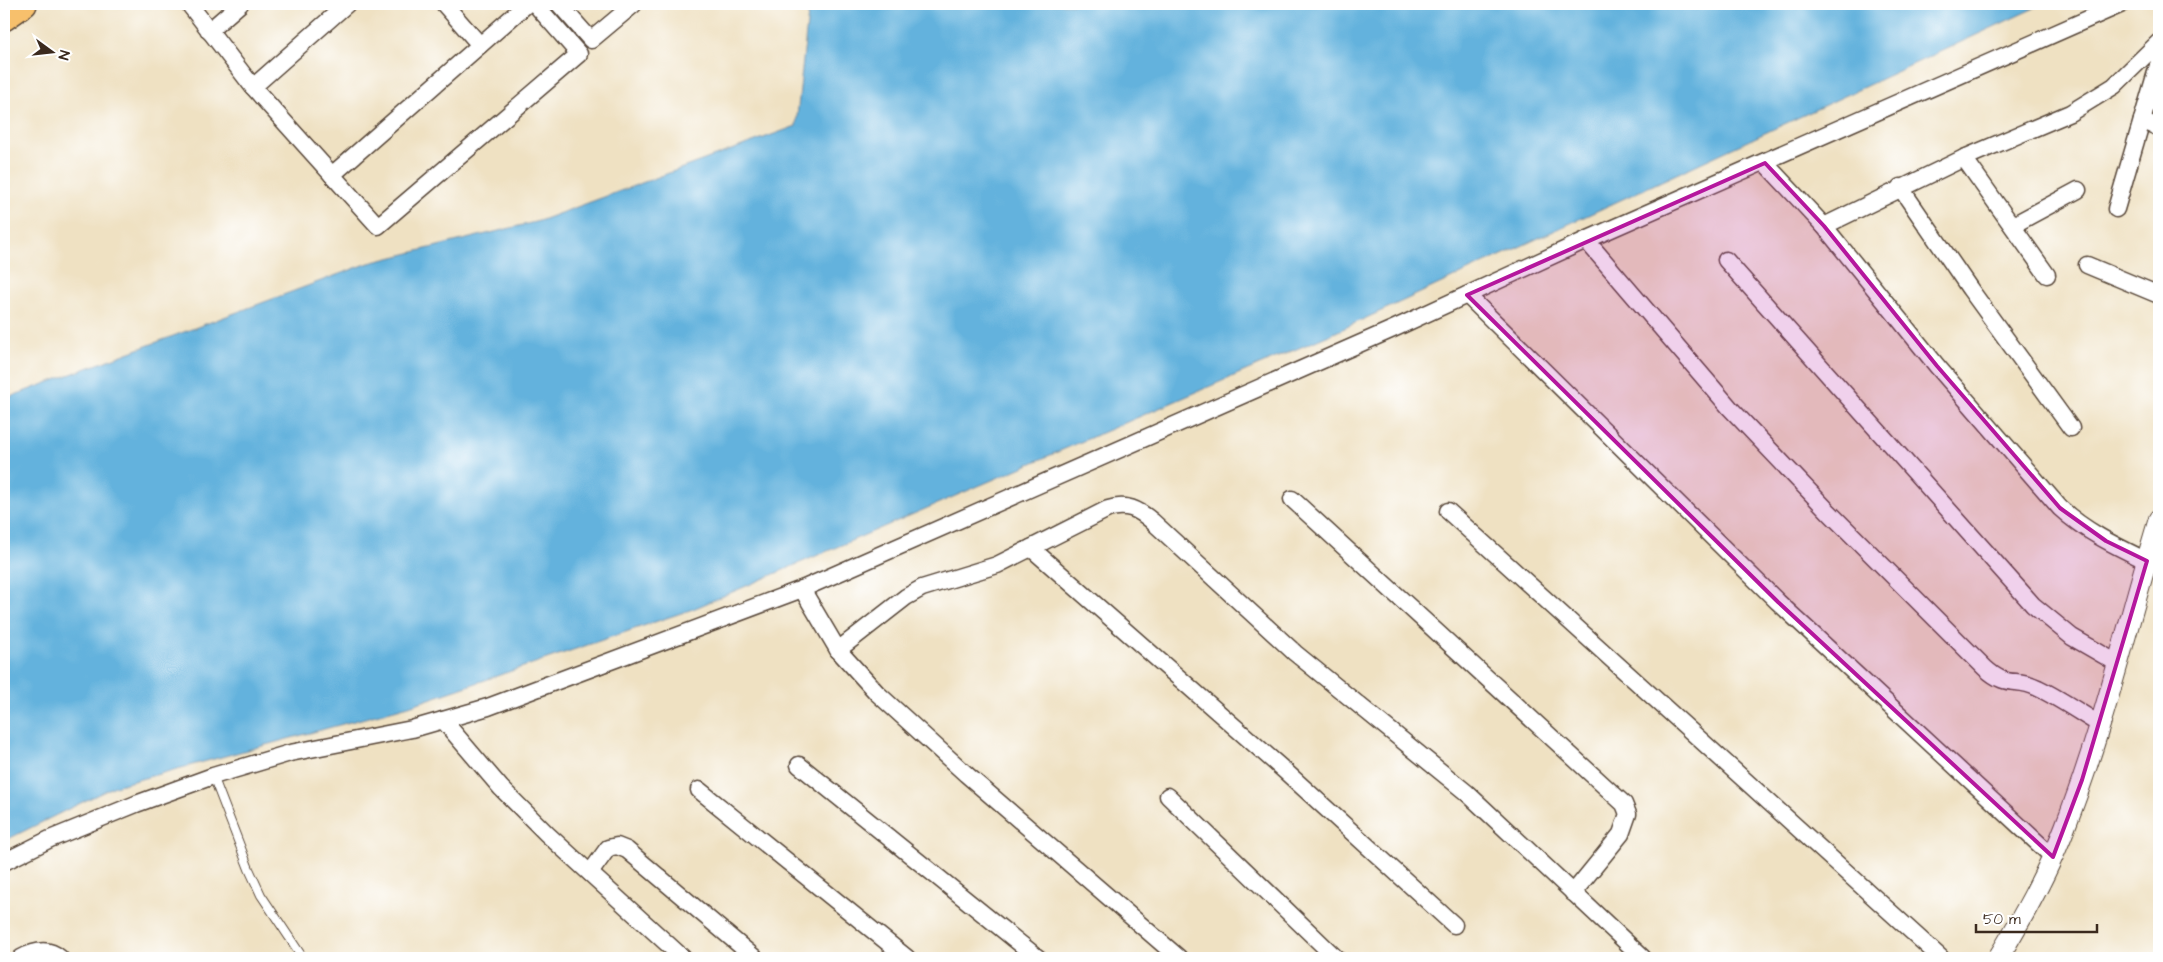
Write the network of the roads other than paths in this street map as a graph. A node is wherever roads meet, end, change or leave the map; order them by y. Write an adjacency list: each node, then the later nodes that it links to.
1 (24, 4): 11 (main road)
2 (189, 4): 12 (street)
3 (240, 4): 12 (street)
4 (347, 4): 16 (street)
5 (444, 4): 14 (street)
6 (527, 4): 14 (street)
7 (535, 4): 21 (street)
8 (559, 4): 9 (street)
9 (634, 4)
10 (2122, 4): 20 (street)
11 (4, 18)
12 (209, 31): 16 (street)
13 (2159, 42): 19 (street)
14 (480, 45): 21 (street)
15 (2159, 62): 17 (street)
16 (253, 87): 21 (street)
17 (2142, 120): 18 (street); 24 (street)
18 (2159, 128)
19 (1964, 158): 22 (street); 25 (street)
20 (1765, 163): 26 (street); 27 (street)
21 (332, 175)
22 (1900, 187): 26 (street); 33 (street)
23 (2078, 190): 25 (street)
24 (2116, 209)
25 (2014, 225): 30 (street)
26 (1824, 226): 38 (street)
27 (1586, 240): 31 (street); 43 (street)
28 (1726, 260): 41 (street)
29 (2087, 265): 32 (street)
30 (2047, 275)
31 (1467, 295): 39 (street); 48 (street)
32 (2159, 295)
33 (2071, 428)
34 (1292, 499): 51 (street)
35 (1448, 511): 63 (street)
36 (2159, 519): 38 (street)
37 (1032, 548): 40 (street); 51 (street); 52 (street)
38 (2146, 561): 41 (street)
39 (802, 589): 40 (street); 42 (street)
40 (838, 650): 60 (street)
41 (2117, 663): 43 (street)
42 (444, 720): 45 (street); 50 (street)
43 (2099, 724): 48 (street)
44 (799, 765): 59 (street)
45 (213, 776): 49 (street); 55 (lane)
46 (699, 790): 58 (street)
47 (1168, 796): 61 (street)
48 (2053, 857): 64 (street)
49 (4, 862)
50 (590, 873): 56 (street); 57 (street)
51 (1573, 893): 62 (street)
52 (1454, 925)
53 (21, 958): 54 (street)
54 (60, 958)
55 (303, 958)
56 (683, 958)
57 (755, 958)
58 (907, 958)
59 (1038, 958)
60 (1179, 958)
61 (1336, 958)
62 (1643, 958)
63 (1941, 958)
64 (1998, 958)

